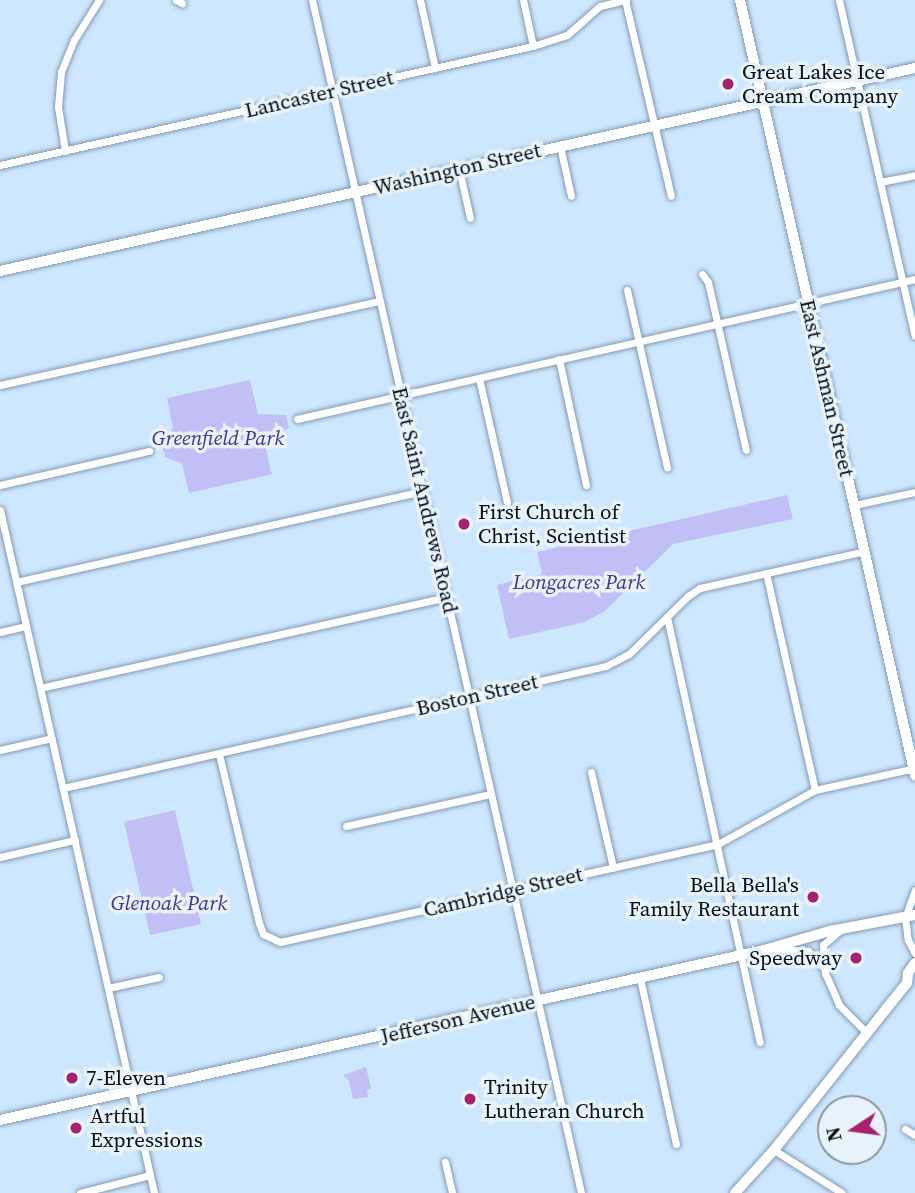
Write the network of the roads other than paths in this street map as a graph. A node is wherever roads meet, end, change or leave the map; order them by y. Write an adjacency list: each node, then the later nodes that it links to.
1 (99, 0): 16 (street)
2 (312, 0): 12 (street, East Saint Andrews Road)
3 (420, 0): 9 (street)
4 (523, 0): 8 (street)
5 (625, 0): 8 (street, Lancaster Street); 14 (street)
6 (740, 0): 13 (street, East Ashman Street)
7 (839, 0): 11 (street)
8 (533, 46): 9 (street, Lancaster Street)
9 (435, 68): 12 (street, Lancaster Street)
10 (915, 68): 11 (street, Washington Street)
11 (857, 80): 13 (street, Washington Street); 20 (street)
12 (332, 91): 16 (street, Lancaster Street); 21 (street, East Saint Andrews Road)
13 (763, 101): 14 (street, Washington Street); 31 (street, East Ashman Street)
14 (654, 125): 15 (street, Washington Street); 23 (street)
15 (560, 146): 18 (street, Washington Street); 22 (street)
16 (65, 150): 17 (street, Lancaster Street)
17 (0, 165)
18 (459, 169): 21 (street, Washington Street); 24 (street)
19 (915, 174): 20 (street)
20 (880, 182): 28 (street)
21 (355, 192): 25 (street, Washington Street); 30 (street, East Saint Andrews Road)
22 (571, 196)
23 (671, 197)
24 (470, 218)
25 (0, 271)
26 (702, 274): 32 (street)
27 (915, 279): 28 (street)
28 (903, 282): 31 (street); 33 (street)
29 (627, 290): 34 (street)
30 (380, 300): 37 (street); 38 (street, East Saint Andrews Road)
31 (808, 303): 32 (street); 48 (street, East Ashman Street)
32 (718, 324): 34 (street); 40 (street)
33 (915, 336)
34 (638, 341): 35 (street); 42 (street)
35 (559, 359): 36 (street); 44 (street)
36 (479, 377): 38 (street); 47 (street)
37 (0, 385)
38 (401, 395): 39 (street); 45 (street, East Saint Andrews Road)
39 (297, 419)
40 (746, 450)
41 (149, 452): 43 (street)
42 (667, 468)
43 (0, 485)
44 (586, 485)
45 (423, 491): 52 (street); 53 (street, East Saint Andrews Road)
46 (915, 492): 48 (street)
47 (507, 502)
48 (854, 505): 50 (street, East Ashman Street)
49 (0, 510): 52 (street)
50 (864, 551): 51 (street, Boston Street); 59 (street, East Ashman Street)
51 (766, 573): 54 (street, Boston Street); 67 (street)
52 (16, 582): 55 (street)
53 (446, 597): 57 (street); 58 (street, East Saint Andrews Road)
54 (667, 617): 58 (street, Boston Street); 71 (street)
55 (26, 626): 56 (street); 57 (street)
56 (0, 632)
57 (40, 688): 60 (street)
58 (469, 696): 63 (street, Boston Street); 68 (street, East Saint Andrews Road)
59 (906, 734): 61 (street); 64 (street, East Ashman Street)
60 (52, 738): 62 (street); 66 (street)
61 (915, 746)
62 (0, 750)
63 (219, 754): 66 (street, Boston Street); 74 (street, Cambridge Street)
64 (914, 770): 67 (street, Cambridge Street)
65 (592, 772): 73 (street)
66 (63, 788): 70 (street)
67 (815, 790): 71 (street, Cambridge Street)
68 (490, 794): 69 (street); 74 (street, East Saint Andrews Road)
69 (346, 826)
70 (75, 840): 72 (street); 86 (street)
71 (718, 844): 73 (street, Cambridge Street); 79 (street)
72 (0, 857)
73 (613, 867): 74 (street, Cambridge Street)
74 (512, 890): 87 (street, East Saint Andrews Road)
75 (915, 890): 76 (street)
76 (910, 916): 77 (street, Jefferson Avenue); 80 (street)
77 (839, 931): 78 (street, Jefferson Avenue); 82 (street)
78 (764, 950): 79 (street, Jefferson Avenue); 82 (street)
79 (743, 954): 84 (street, Jefferson Avenue); 89 (street)
80 (915, 954)
81 (915, 963): 85 (street)
82 (825, 973): 88 (street)
83 (159, 977): 86 (street)
84 (640, 978): 87 (street, Jefferson Avenue); 94 (street)
85 (911, 981): 88 (street)
86 (108, 988): 90 (street)
87 (538, 1001): 90 (street, Jefferson Avenue); 101 (street, East Saint Andrews Road)
88 (867, 1033): 95 (street)
89 (760, 1042)
90 (132, 1091): 91 (street, Jefferson Avenue); 97 (street)
91 (0, 1121)
92 (905, 1129): 93 (street)
93 (915, 1135)
94 (676, 1144)
95 (774, 1150): 102 (street); 103 (street)
96 (445, 1162): 100 (street)
97 (150, 1175): 98 (street); 99 (street)
98 (80, 1193)
99 (154, 1193)
100 (452, 1193)
101 (581, 1193)
102 (735, 1193)
103 (842, 1193)

